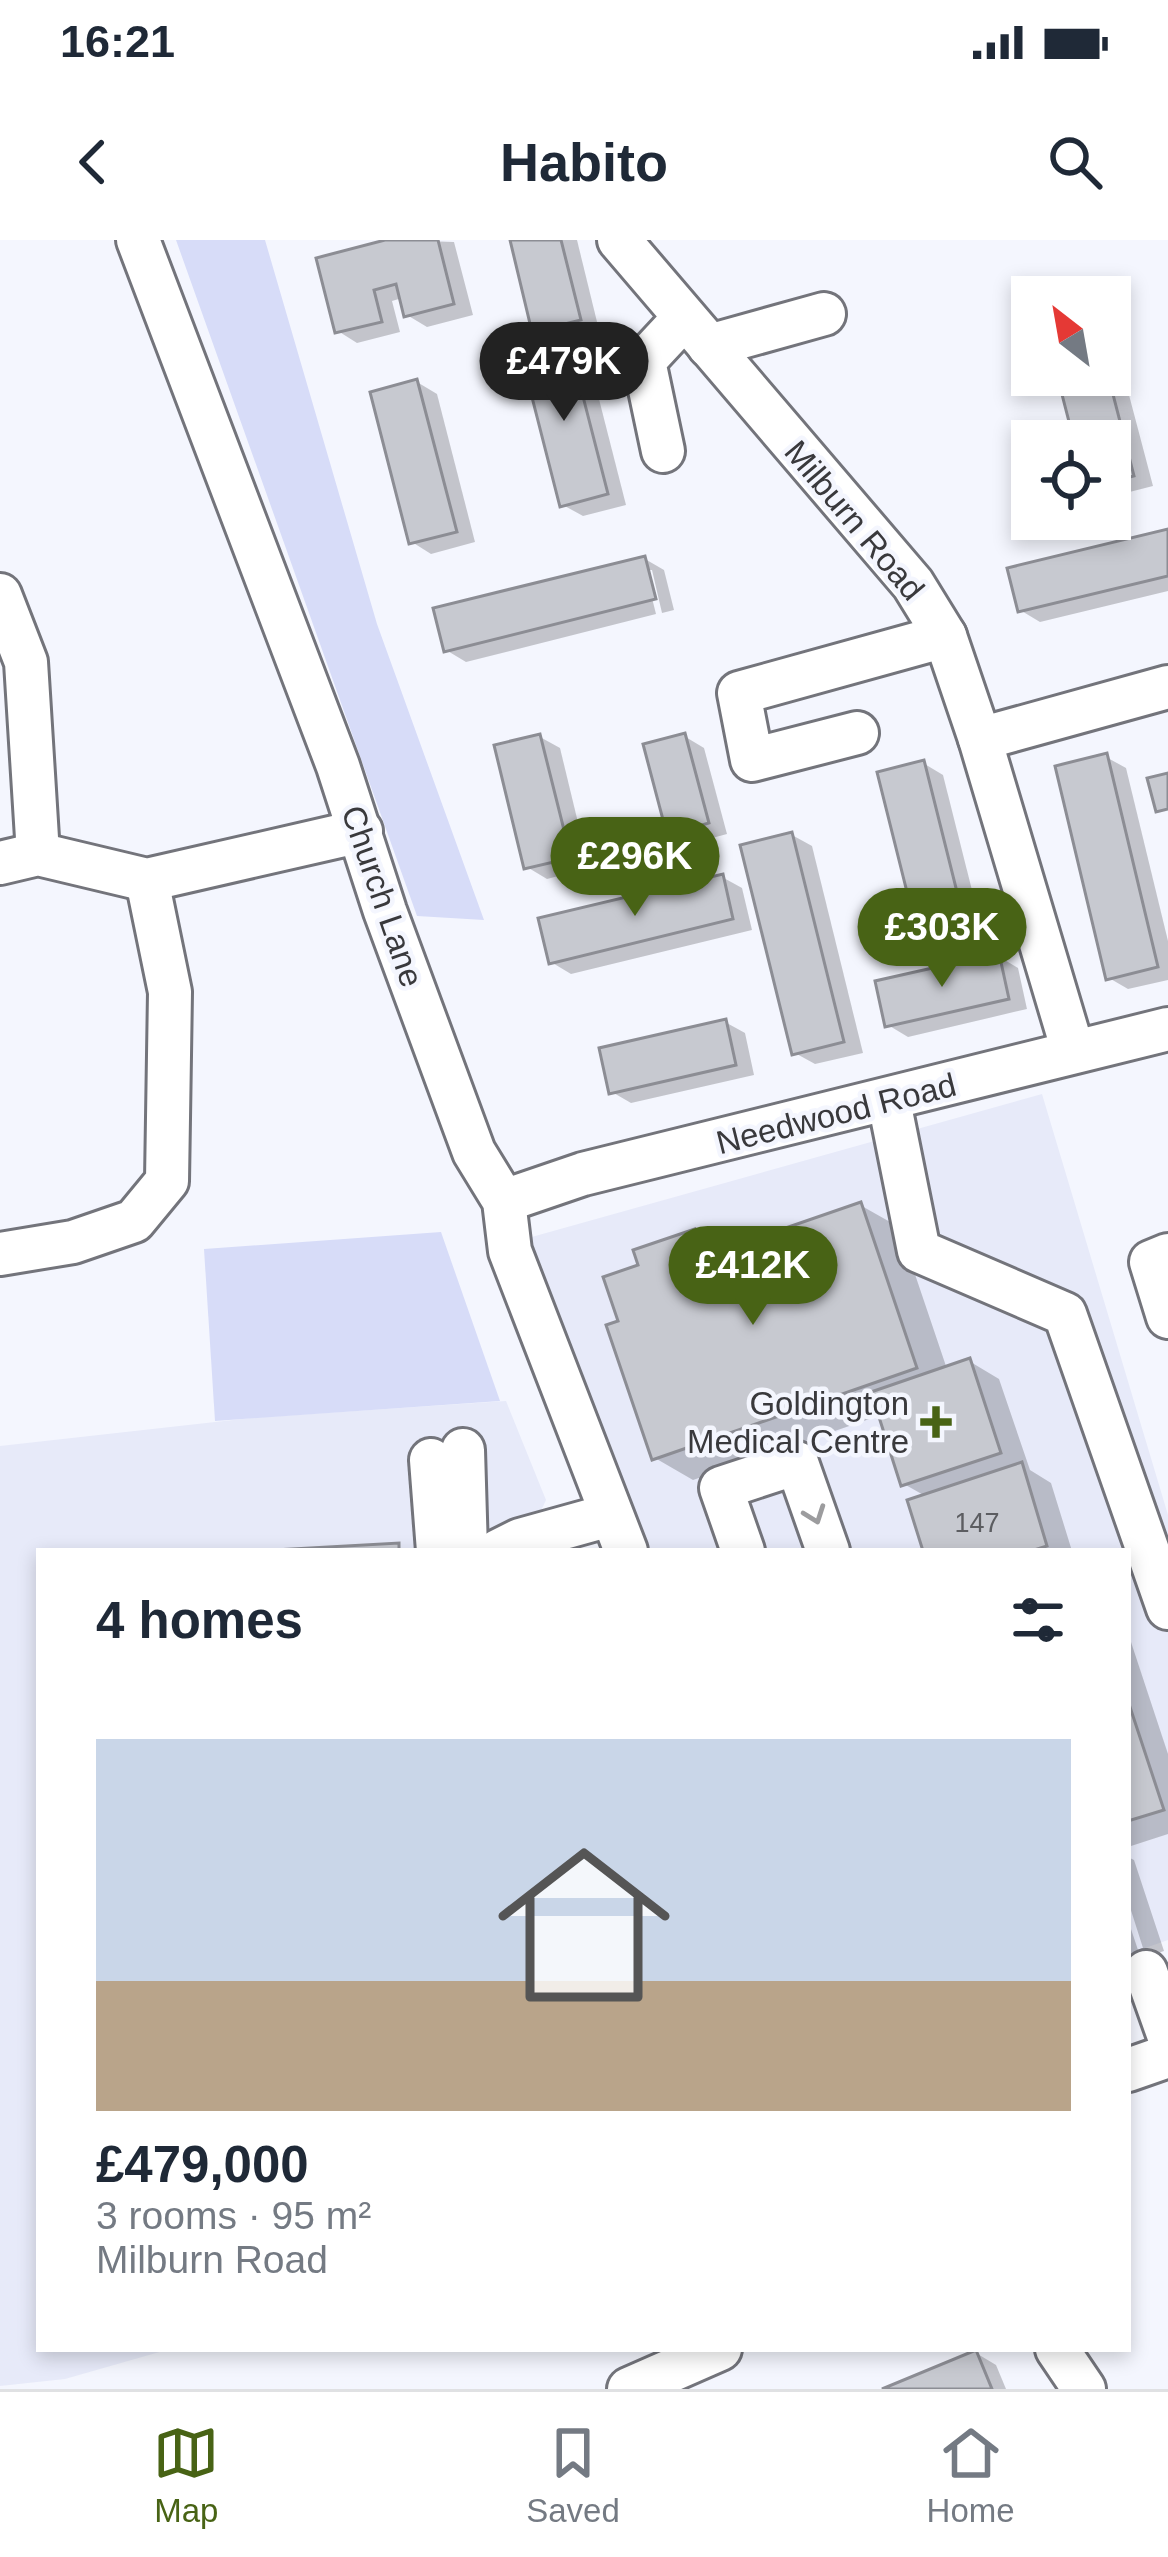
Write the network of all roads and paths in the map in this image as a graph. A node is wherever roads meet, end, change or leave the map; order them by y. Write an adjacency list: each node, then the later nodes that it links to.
1 (138, 240): 11 (street, Church Lane)
2 (619, 240): 4 (street, Milburn Road)
3 (824, 314): 4 (street)
4 (696, 332): 5 (street); 7 (street, Milburn Road)
5 (663, 451)
6 (0, 595): 12 (street)
7 (945, 636): 9 (street); 10 (street, Milburn Road)
8 (1168, 687): 10 (street)
9 (856, 734)
10 (980, 740): 15 (street, Milburn Road)
11 (361, 831): 13 (street); 17 (street, Church Lane)
12 (19, 858): 13 (street)
13 (147, 880): 18 (street)
14 (1168, 1029): 15 (street, Needwood Road)
15 (1073, 1051): 16 (street, Needwood Road)
16 (889, 1101): 17 (street, Needwood Road); 27 (street)
17 (504, 1201): 21 (street, Church Lane)
18 (0, 1254)
19 (1168, 1255): 20 (street)
20 (1168, 1317)
21 (618, 1533): 24 (street)
22 (438, 1548): 23 (street)
23 (465, 1548)
24 (504, 1548)
25 (742, 1548): 26 (street, one-way to 26)
26 (827, 1548)
27 (1168, 1608)
28 (1147, 1972): 29 (street)
29 (1168, 2034)
30 (1168, 2056): 31 (street)
31 (1131, 2069)
32 (713, 2352): 34 (street)
33 (1059, 2352): 35 (street)
34 (629, 2389)
35 (1084, 2389)

